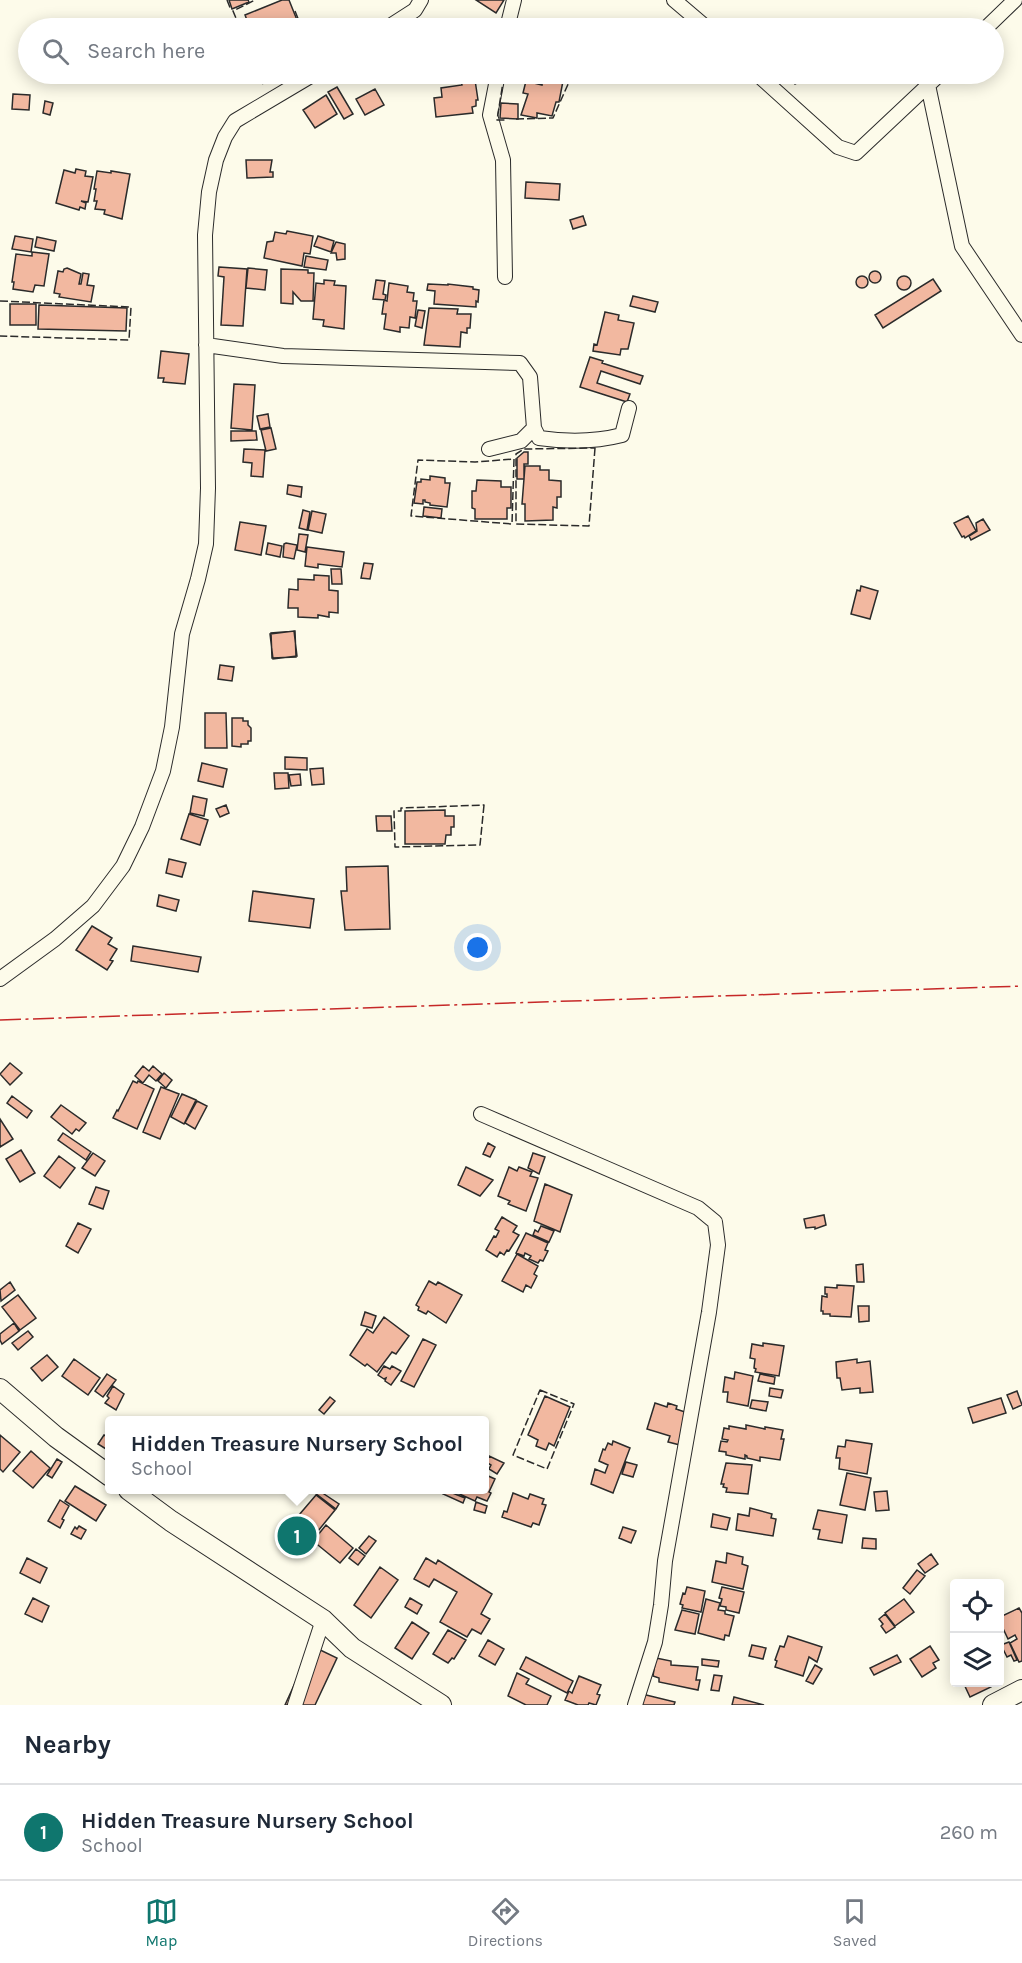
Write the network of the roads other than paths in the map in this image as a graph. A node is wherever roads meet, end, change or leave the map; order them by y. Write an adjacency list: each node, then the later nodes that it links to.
1 (422, 0): 5 (street)
2 (514, 0): 6 (street)
3 (674, 0): 7 (street)
4 (1015, 0): 8 (street)
5 (403, 18)
6 (510, 18)
7 (695, 18)
8 (996, 18)
9 (297, 84): 15 (street)
10 (496, 84): 13 (street)
11 (768, 84): 12 (street)
12 (928, 85): 14 (street)
13 (505, 277)
14 (1022, 335)
15 (206, 345): 17 (street); 19 (street)
16 (629, 408): 17 (street)
17 (534, 428): 18 (street)
18 (489, 449)
19 (0, 979)
20 (481, 1114): 28 (street)
21 (0, 1389): 22 (street)
22 (105, 1472)
23 (134, 1494): 24 (street)
24 (322, 1620): 26 (street); 27 (street)
25 (1022, 1690): 29 (street)
26 (295, 1705)
27 (441, 1705)
28 (635, 1705)
29 (993, 1705)

